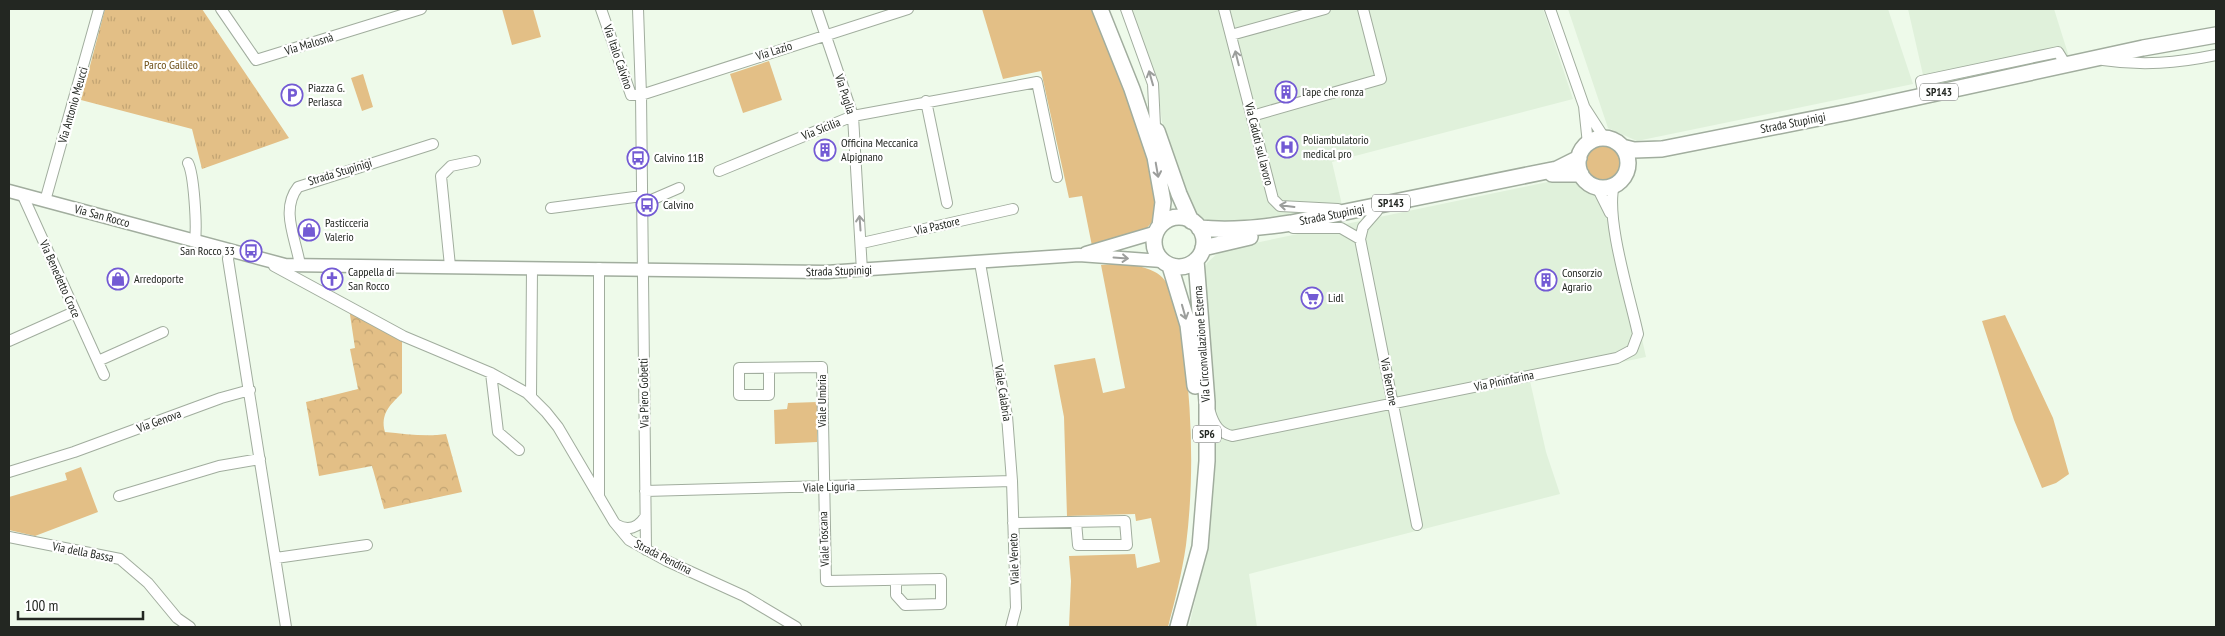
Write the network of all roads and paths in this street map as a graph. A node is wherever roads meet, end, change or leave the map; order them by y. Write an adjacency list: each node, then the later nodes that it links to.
1 (99, 9): 44 (street, Via Antonio Meucci)
2 (221, 9): 3 (street, Via Malosnà)
3 (421, 9)
4 (601, 9): 20 (street, Via Italo Calvino)
5 (638, 9): 20 (street, Via Italo Calvino)
6 (908, 9): 15 (street, Via Lazio)
7 (1100, 9): 53 (main road, Via Circonvallazione Esterna / SP6, one-way to 53)
8 (1110, 9): 25 (main road, Via Circonvallazione Esterna / SP6)
9 (1126, 9): 25 (street, Via Circonvallazione Esterna, one-way to 9)
10 (1224, 9): 16 (street, Via Caduti sul lavoro)
11 (1325, 9): 16 (street)
12 (1363, 9): 24 (street)
13 (1550, 9): 22 (street)
14 (816, 10): 15 (street, Via Puglia)
15 (825, 35): 20 (street, Via Lazio); 23 (street, Via Puglia)
16 (1231, 35): 24 (street, Via Caduti sul lavoro, one-way to 16)
17 (2216, 35): 19 (main road, Strada Stupinigi / SP143)
18 (2216, 55): 19 (street)
19 (2095, 59): 30 (main road, Strada Stupinigi / SP143)
20 (641, 94): 43 (street, Via Italo Calvino)
21 (926, 101): 23 (street, Via Sicilia); 37 (street, Via Sicilia); 45 (street)
22 (1584, 106): 26 (street); 28 (street)
23 (853, 116): 35 (street, Via Sicilia); 56 (street, Via Puglia, one-way to 23)
24 (1252, 116): 48 (street, Via Caduti sul lavoro, one-way to 24)
25 (1155, 126): 51 (main road, Via Circonvallazione Esterna / SP6)
26 (1605, 139): 28 (main road); 29 (main road, Strada Stupinigi)
27 (433, 144): 63 (street, Strada Stupinigi)
28 (1588, 144): 31 (main road)
29 (1622, 147): 30 (main road, Strada Stupinigi / SP143); 34 (main road)
30 (1662, 149): 34 (main road, Strada Stupinigi / SP143)
31 (1579, 158): 36 (main road); 48 (main road, Strada Stupinigi / SP143)
32 (475, 161): 65 (street)
33 (188, 163): 55 (street)
34 (1627, 169): 38 (main road, Strada Stupinigi)
35 (719, 171)
36 (1581, 174): 39 (main road); 49 (main road, Strada Stupinigi / SP143)
37 (1057, 177)
38 (1614, 185): 39 (main road); 50 (street, Via Pininfarina)
39 (1597, 187): 50 (street, Via Pininfarina)
40 (679, 188): 43 (street)
41 (9, 192): 42 (street, Via San Rocco)
42 (23, 196): 44 (street, Via San Rocco); 70 (street, Via Benedetto Croce)
43 (642, 200): 46 (street); 68 (street, Via Italo Calvino)
44 (45, 201): 55 (street, Via San Rocco)
45 (947, 203)
46 (551, 208)
47 (1013, 209): 56 (street, Via Pastore)
48 (1353, 210): 51 (main road, Strada Stupinigi / SP143)
49 (1377, 210): 52 (main road, Strada Stupinigi / SP143); 54 (street)
50 (1613, 221): 80 (street, Via Pininfarina)
51 (1195, 224): 53 (main road); 58 (main road, Via Circonvallazione Esterna / SP6)
52 (1292, 228): 54 (street); 58 (main road, Strada Stupinigi / SP143)
53 (1159, 229): 59 (street, Strada Stupinigi); 62 (main road, Via Circonvallazione Esterna / SP6)
54 (1360, 239): 80 (street, Via Bertone)
55 (195, 240): 57 (street, Via San Rocco)
56 (862, 243): 69 (street, Via Puglia)
57 (230, 249): 60 (street, Via San Rocco); 77 (street)
58 (1200, 254): 62 (main road); 79 (main road, Via Circonvallazione Esterna / SP6)
59 (1079, 255): 61 (street, Strada Stupinigi); 62 (street, Strada Stupinigi, one-way to 62)
60 (264, 261): 63 (street, Via San Rocco); 75 (street, Strada Pendina)
61 (980, 263): 69 (street, Strada Stupinigi); 84 (street, Viale Calabria)
62 (1166, 263): 99 (main road, Via Circonvallazione Esterna / SP6, one-way to 99)
63 (300, 265): 64 (street, Via San Rocco)
64 (341, 266): 65 (street, Strada Stupinigi)
65 (450, 266): 66 (street, Strada Stupinigi)
66 (532, 268): 67 (street, Strada Stupinigi); 78 (street)
67 (599, 268): 68 (street, Strada Stupinigi); 88 (street)
68 (641, 269): 69 (street, Strada Stupinigi); 86 (street, Via Piero Gobetti)
69 (862, 271)
70 (74, 312): 72 (street); 73 (street, Via Benedetto Croce)
71 (163, 332): 73 (street)
72 (9, 341)
73 (98, 361): 76 (street, Via Benedetto Croce)
74 (769, 368): 85 (street, Viale Umbria)
75 (491, 373): 78 (street, Strada Pendina); 81 (street)
76 (104, 375)
77 (250, 390): 82 (street); 83 (street, Via Genova)
78 (531, 397): 88 (street, Strada Pendina)
79 (1206, 402): 80 (street, Via Pininfarina); 99 (main road, Via Circonvallazione Esterna / SP6)
80 (1393, 403): 93 (street, Via Bertone)
81 (519, 450)
82 (260, 459): 87 (street); 97 (street)
83 (9, 472)
84 (1012, 481): 85 (street, Viale Liguria); 91 (street, Viale Calabria)
85 (823, 487): 86 (street, Viale Liguria); 98 (street, Viale Toscana)
86 (645, 491): 89 (street, Via Piero Gobetti)
87 (119, 496)
88 (600, 497): 92 (street, Strada Pendina)
89 (645, 517): 92 (street); 96 (street, Via Piero Gobetti)
90 (1076, 522): 90 (street, Viale Veneto); 91 (street, Viale Veneto)
91 (1013, 523): 103 (street, Viale Veneto)
92 (616, 524): 96 (street, Strada Pendina)
93 (1418, 525)
94 (9, 537): 100 (street, Via della Bassa)
95 (367, 545): 97 (street)
96 (646, 550): 102 (street, Strada Pendina)
97 (276, 558): 101 (street)
98 (896, 580): 98 (street, Viale Toscana)
99 (1184, 606): 104 (main road, Via Circonvallazione Esterna / SP6)
100 (190, 627)
101 (286, 627)
102 (796, 627)
103 (1012, 627)
104 (1178, 627)

